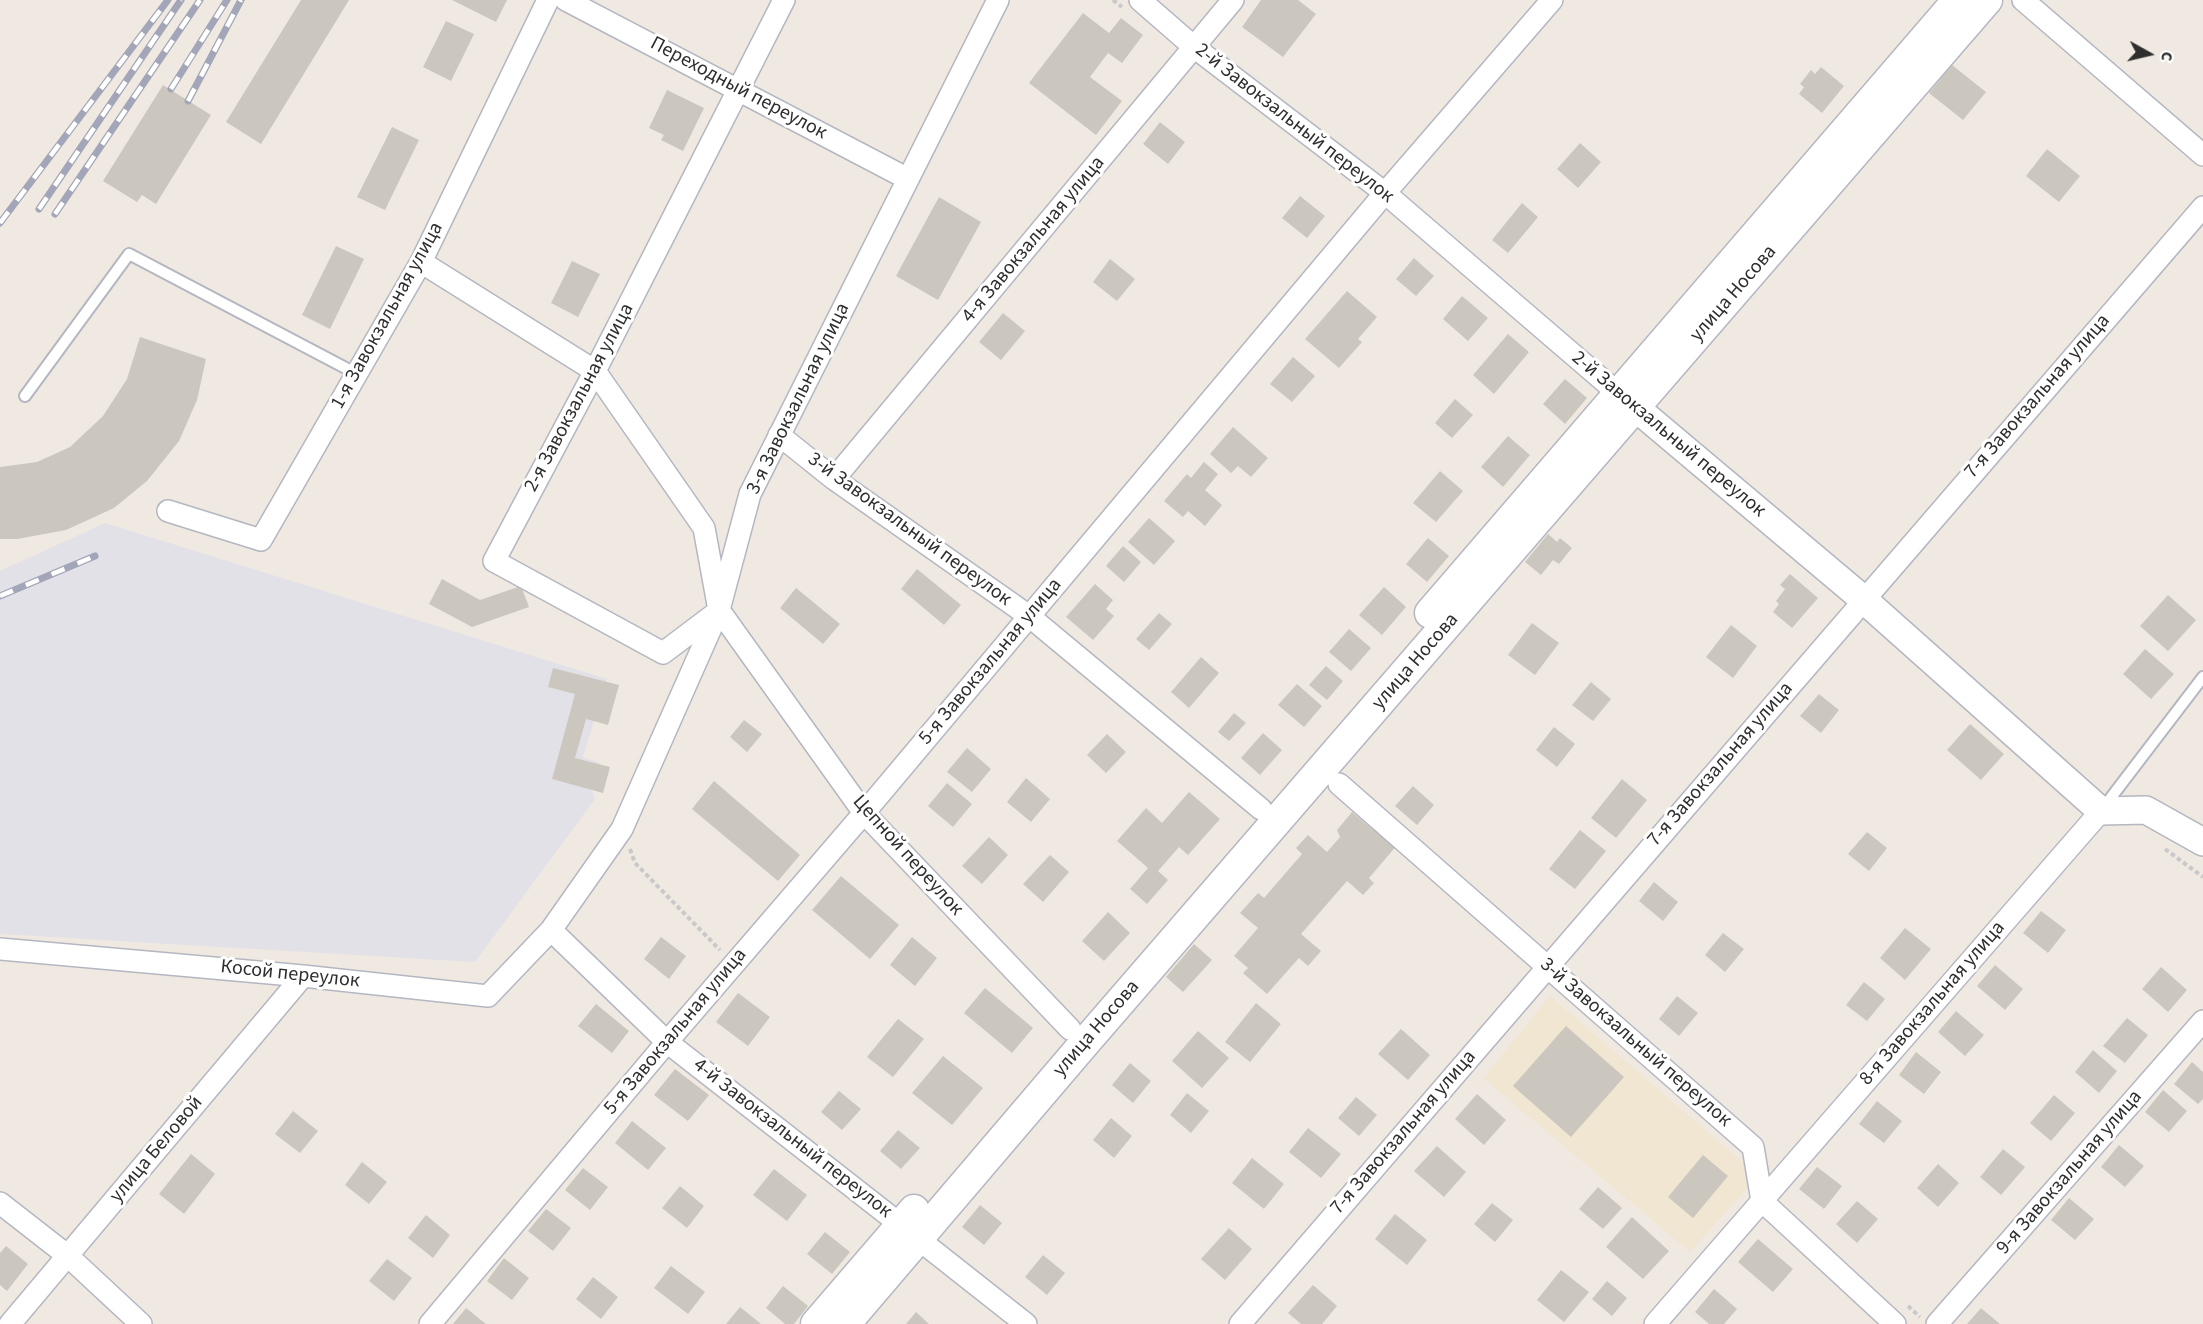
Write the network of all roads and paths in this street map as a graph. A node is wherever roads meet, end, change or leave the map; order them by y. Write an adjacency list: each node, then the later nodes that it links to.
1 (548, 0): 17 (street, 1-я Завокзальная улица)
2 (566, 0): 12 (street, Переходный переулок)
3 (784, 0): 12 (street, 2-я Завокзальная улица)
4 (998, 0): 14 (street, 3-я Завокзальная улица)
5 (1140, 0): 11 (street, 2-й Завокзальный переулок)
6 (1233, 0): 11 (street, 4-я Завокзальная улица)
7 (1552, 0): 15 (street, 5-я Завокзальная улица)
8 (1958, 0): 21 (main road, улица Носова)
9 (1987, 0): 21 (main road, улица Носова)
10 (2024, 0): 13 (street)
11 (1194, 47): 15 (street, 2-й Завокзальный переулок); 23 (street, 4-я Завокзальная улица)
12 (739, 89): 14 (street, Переходный переулок); 18 (street, 2-я Завокзальная улица)
13 (2203, 155)
14 (908, 179): 22 (street, 3-я Завокзальная улица)
15 (1385, 193): 21 (street, 2-й Завокзальный переулок); 27 (street, 5-я Завокзальная улица)
16 (2203, 207): 25 (street, 7-я Завокзальная улица)
17 (421, 261): 18 (street); 19 (street, 1-я Завокзальная улица)
18 (596, 371): 26 (street); 26 (street, 2-я Завокзальная улица)
19 (357, 374): 20 (lane); 24 (street, 1-я Завокзальная улица)
20 (25, 396)
21 (1627, 401): 25 (street, 2-й Завокзальный переулок); 32 (main road, улица Носова)
22 (779, 435): 23 (street, 3-й Завокзальный переулок); 26 (street, 3-я Завокзальная улица)
23 (834, 479): 27 (street, 3-й Завокзальный переулок)
24 (168, 511)
25 (1863, 599): 30 (street, 2-й Завокзальный переулок); 38 (street, 7-я Завокзальная улица)
26 (719, 610): 31 (street, Цепной переулок); 33 (street, 3-я Завокзальная улица)
27 (1029, 616): 31 (street, 5-я Завокзальная улица); 32 (street, 3-й Завокзальный переулок)
28 (2203, 677): 30 (lane, 8-я Завокзальная улица)
29 (1340, 784): 38 (street, 3-й Завокзальный переулок)
30 (2101, 811): 34 (street); 43 (street, 8-я Завокзальная улица)
31 (864, 813): 37 (street, 5-я Завокзальная улица); 41 (street, Цепной переулок)
32 (1269, 816): 41 (main road, улица Носова)
33 (622, 829): 35 (street, 3-я Завокзальная улица); 37 (path)
34 (2203, 842)
35 (551, 930): 39 (street, Косой переулок); 42 (street, 4-й Завокзальный переулок)
36 (0, 950): 39 (street, Косой переулок)
37 (734, 964): 42 (street, 5-я Завокзальная улица)
38 (1548, 966): 43 (street, 3-й Завокзальный переулок); 53 (street, 7-я Завокзальная улица)
39 (303, 976): 46 (street, улица Беловой)
40 (2203, 1021): 56 (street, 9-я Завокзальная улица)
41 (1076, 1037): 45 (main road, улица Носова)
42 (667, 1042): 45 (street, 4-й Завокзальный переулок); 49 (street, 5-я Завокзальная улица)
43 (1762, 1201): 54 (street, 8-я Завокзальная улица); 55 (street)
44 (0, 1203): 46 (street)
45 (909, 1231): 50 (main road, улица Носова); 51 (main road, улица Носова); 52 (street, 4-й Завокзальный переулок)
46 (68, 1256): 47 (street, улица Беловой); 48 (street)
47 (10, 1324)
48 (141, 1324)
49 (430, 1324)
50 (816, 1324)
51 (845, 1324)
52 (1026, 1324)
53 (1240, 1324)
54 (1655, 1324)
55 (1895, 1324)
56 (1937, 1324)

